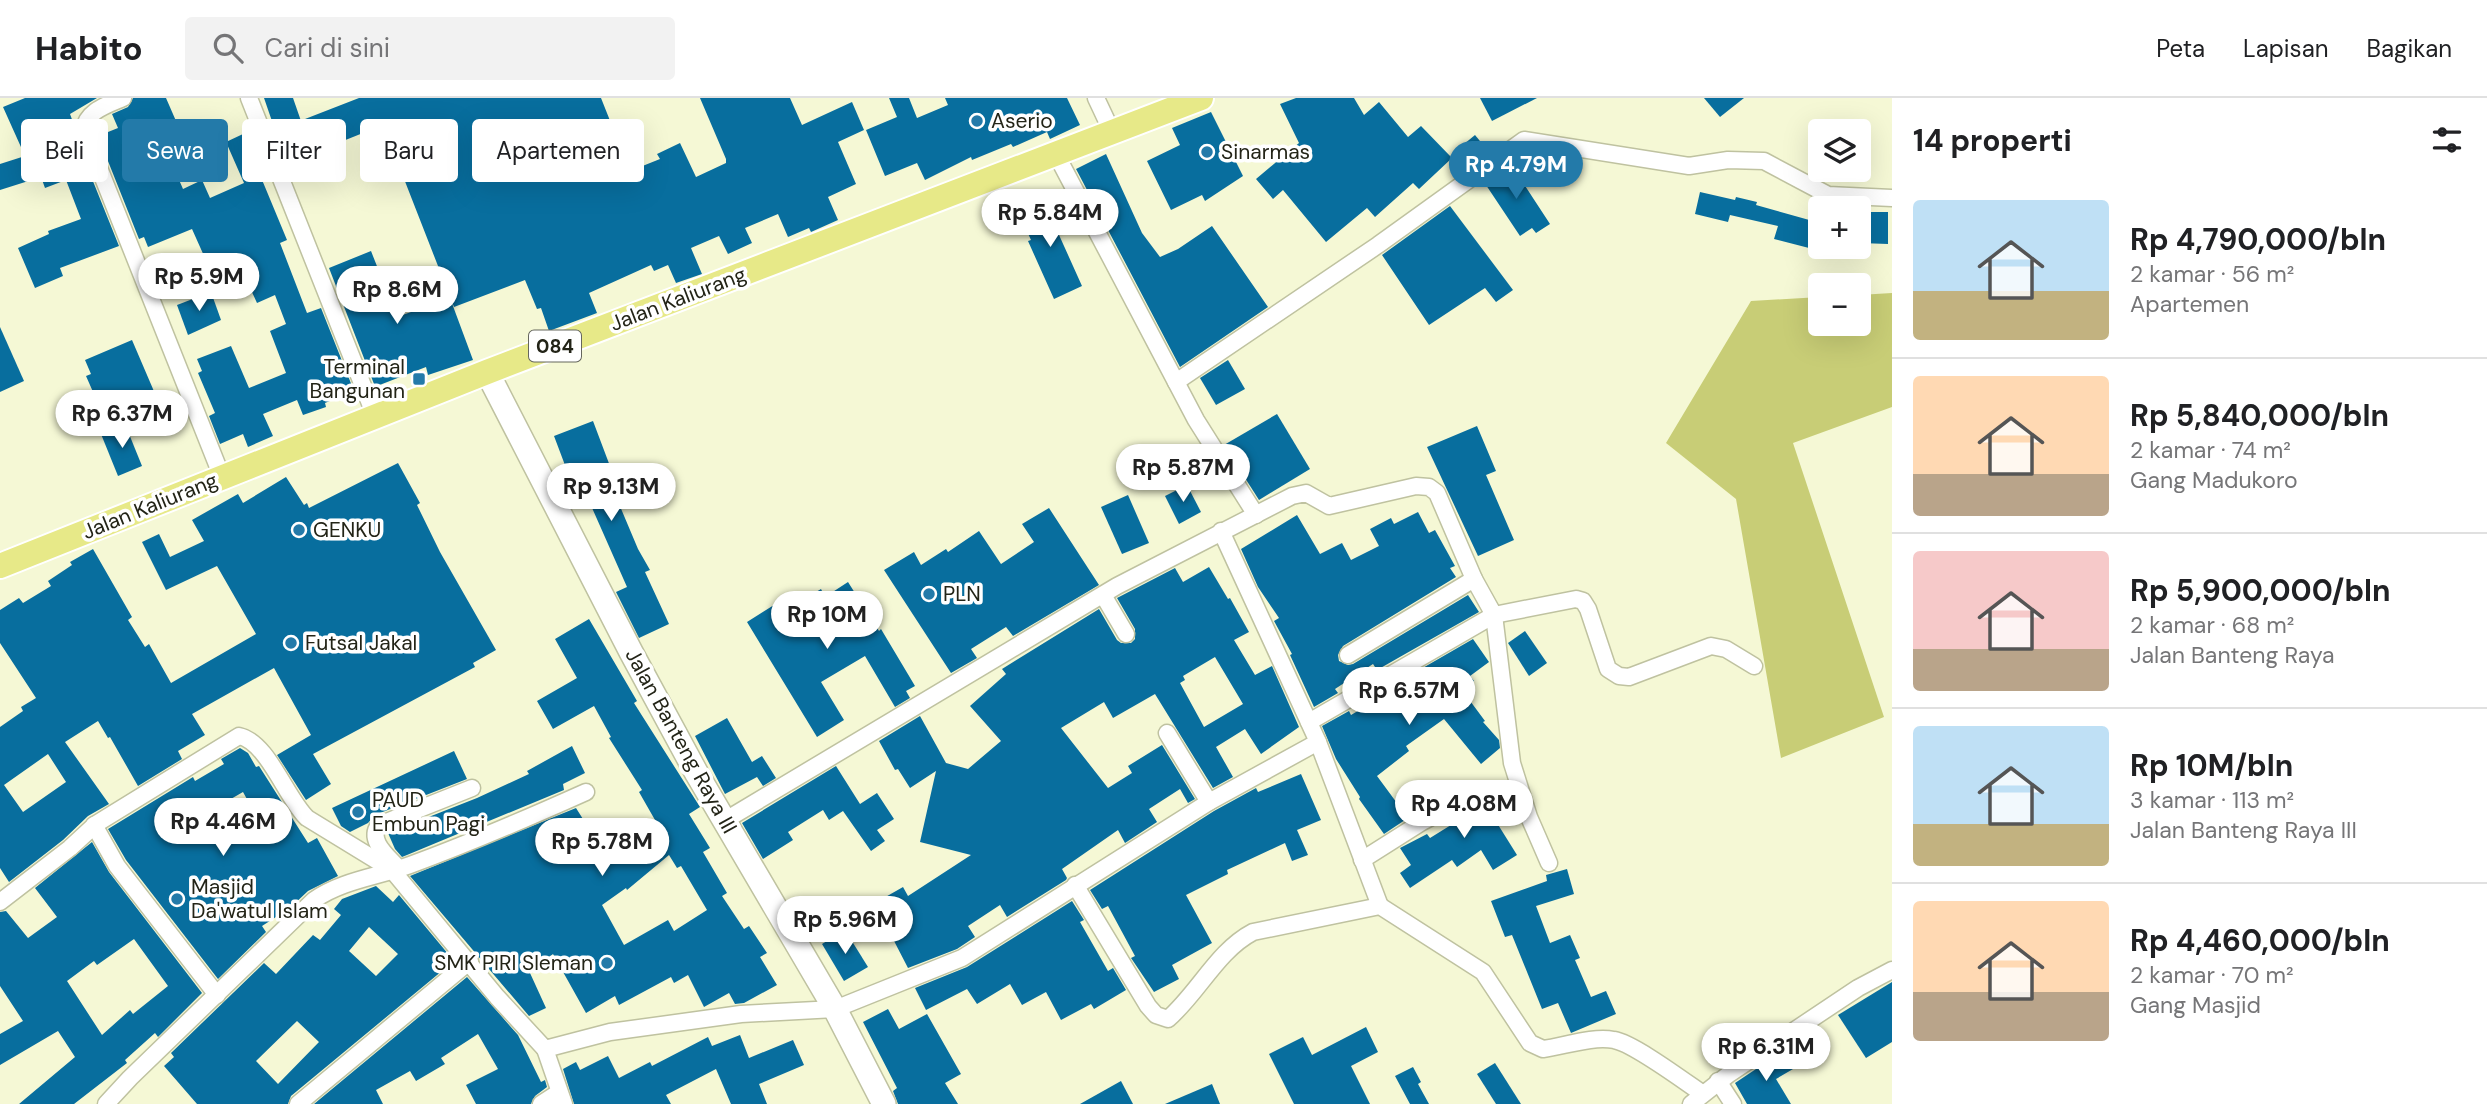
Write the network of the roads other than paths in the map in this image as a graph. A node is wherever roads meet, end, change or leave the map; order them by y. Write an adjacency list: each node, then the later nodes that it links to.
1 (123, 98): 11 (street)
2 (249, 98): 10 (street)
3 (1096, 98): 5 (street)
4 (1201, 98): 5 (main road, Jalan Kaliurang / 084)
5 (1112, 132): 6 (main road, Jalan Kaliurang / 084)
6 (1056, 154): 8 (main road, Jalan Kaliurang / 084); 9 (street)
7 (1892, 198): 9 (street)
8 (486, 372): 10 (main road, Jalan Kaliurang / 084); 28 (street, Jalan Banteng Raya III)
9 (1176, 382): 12 (street)
10 (375, 416): 11 (main road, Jalan Kaliurang / 084)
11 (222, 478): 14 (main road, Jalan Kaliurang / 084)
12 (1256, 515): 13 (street); 15 (street)
13 (1221, 531): 16 (street); 21 (street)
14 (0, 566)
15 (1474, 579): 17 (street); 19 (street)
16 (1103, 595): 18 (street); 28 (street)
17 (1494, 615): 20 (street); 21 (street); 31 (street)
18 (1126, 634)
19 (1348, 655)
20 (1754, 666)
21 (1309, 722): 23 (street)
22 (1167, 733): 27 (street)
23 (1318, 742): 27 (street); 30 (street)
24 (472, 788): 32 (street)
25 (586, 792): 32 (street)
26 (1477, 793): 30 (street)
27 (1209, 802): 33 (street)
28 (724, 821): 39 (street, Jalan Banteng Raya III)
29 (94, 825): 32 (street); 34 (street); 38 (street)
30 (1362, 860): 35 (street)
31 (1549, 863)
32 (395, 870): 36 (street); 38 (street)
33 (1075, 885): 35 (street); 39 (street)
34 (0, 902)
35 (1380, 906): 43 (street)
36 (470, 961): 40 (street); 45 (street)
37 (1892, 970): 41 (street)
38 (217, 995): 44 (street)
39 (835, 1009): 40 (street); 47 (street, Jalan Banteng Raya III)
40 (545, 1049): 42 (street)
41 (1718, 1081): 43 (street); 48 (street)
42 (561, 1099): 46 (street)
43 (1697, 1099)
44 (106, 1104)
45 (298, 1104)
46 (541, 1104)
47 (884, 1104)
48 (1733, 1104)

